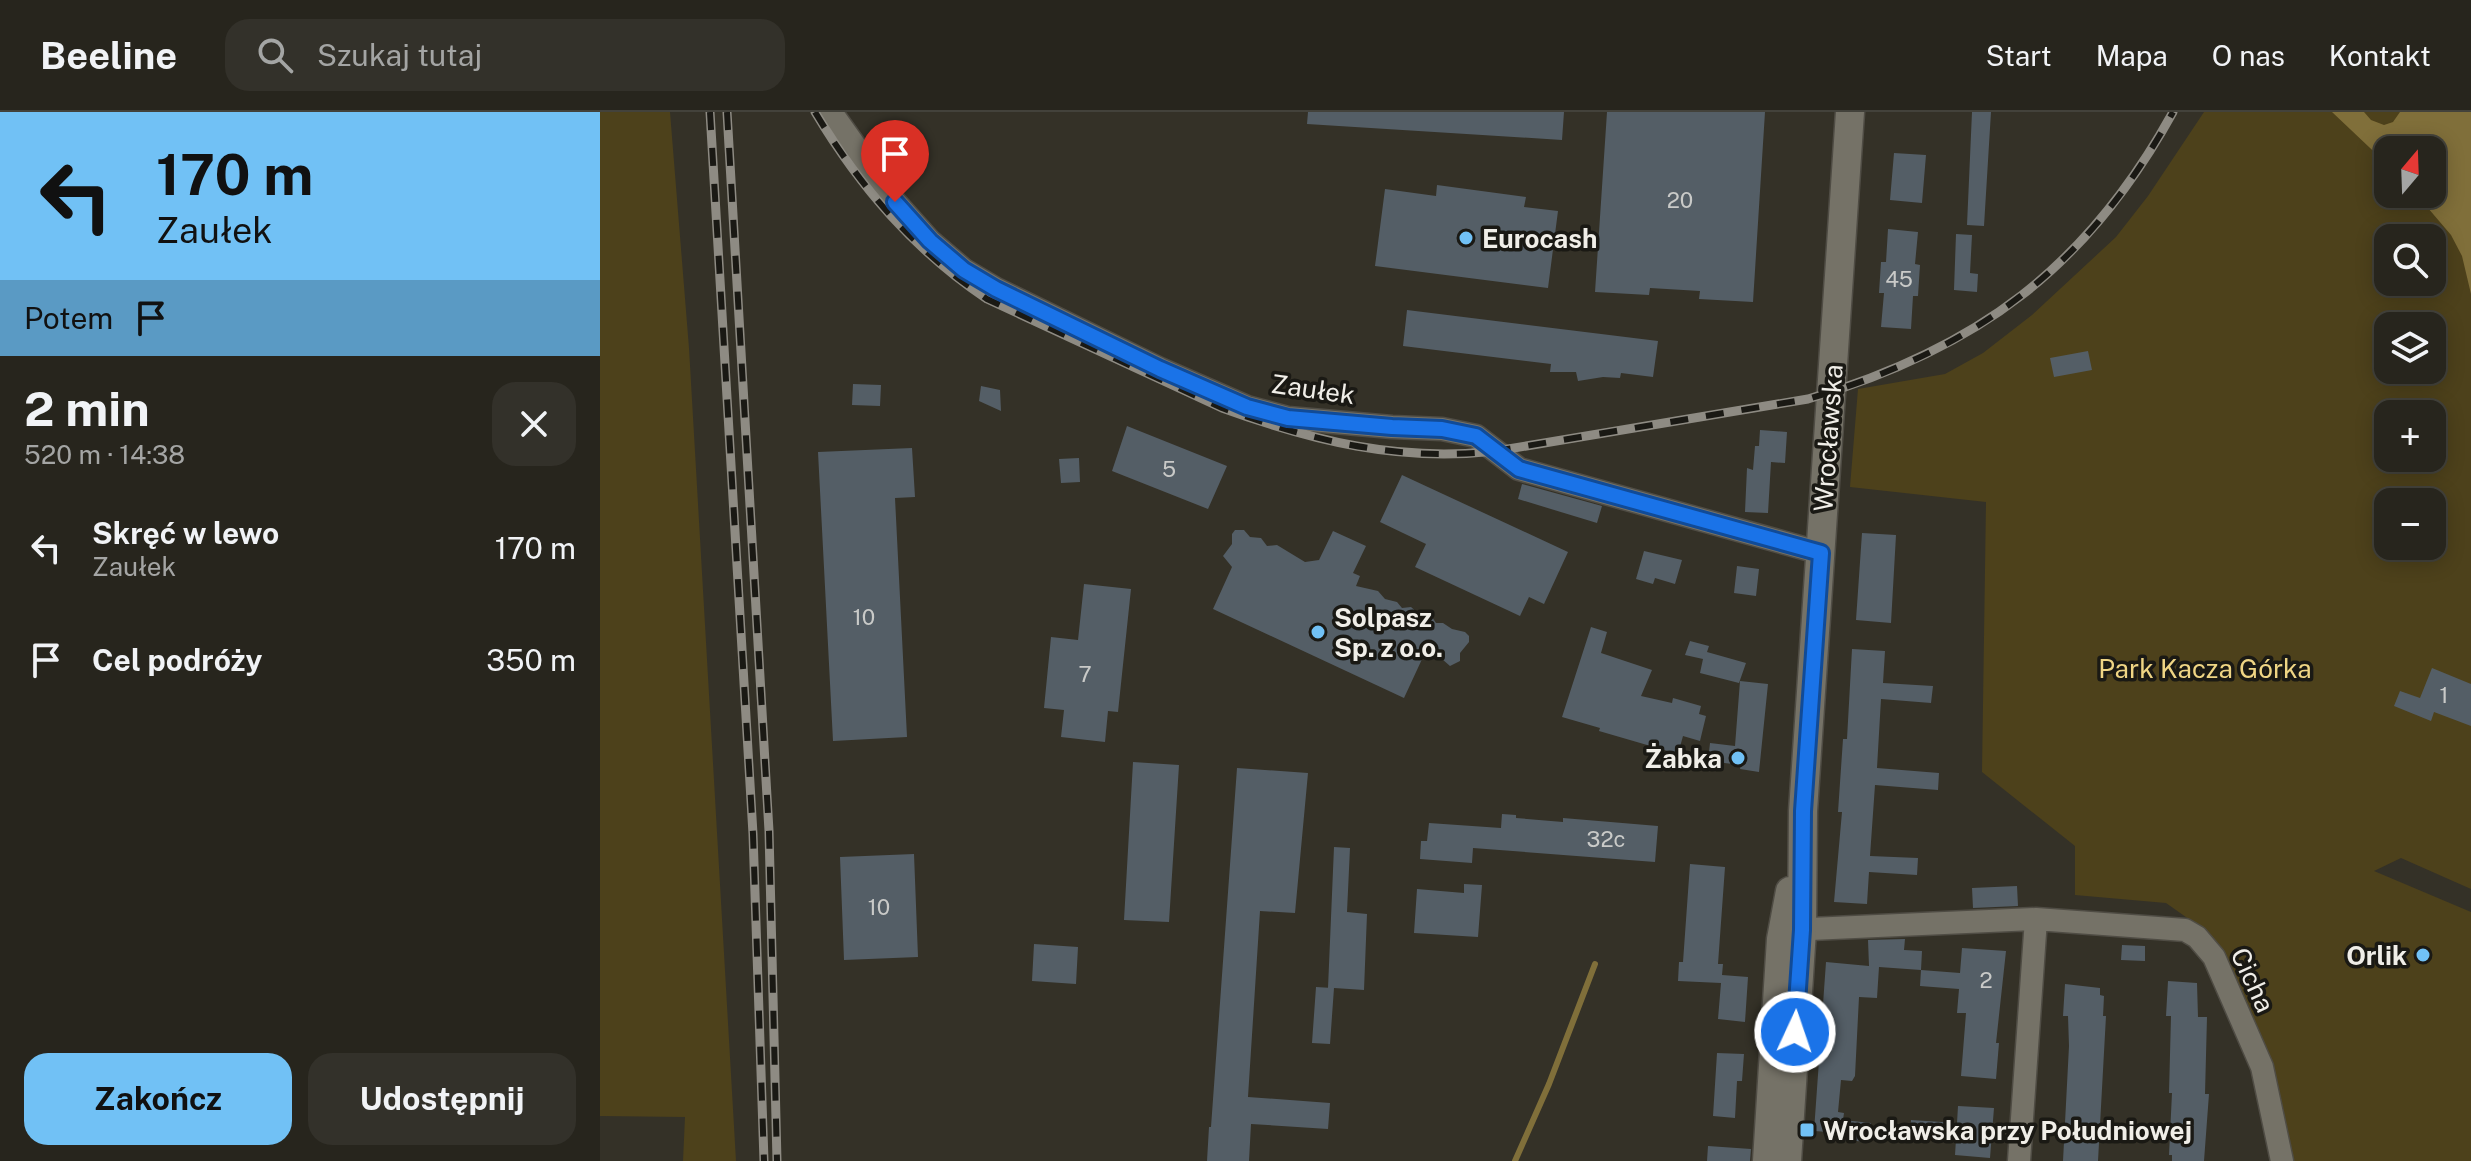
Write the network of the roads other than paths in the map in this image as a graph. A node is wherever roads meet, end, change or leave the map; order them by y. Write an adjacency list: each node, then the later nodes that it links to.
1 (831, 112): 3 (street, Zaułek)
2 (1850, 112): 3 (street, Wrocławska)
3 (1821, 553): 5 (street, Wrocławska)
4 (2036, 919): 5 (street, Cicha); 8 (street); 9 (street, Cicha)
5 (1792, 930): 6 (street, Wrocławska); 7 (street, Wrocławska)
6 (1767, 1161)
7 (1787, 1161)
8 (2019, 1161)
9 (2282, 1161)

